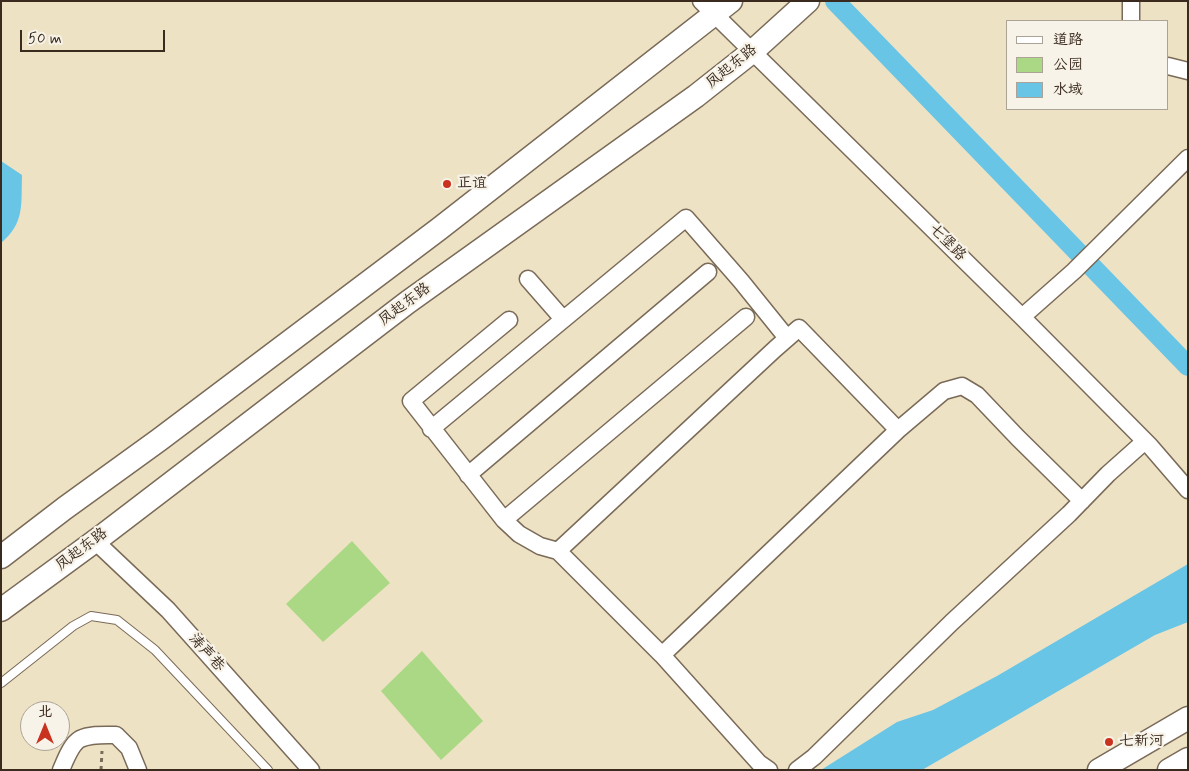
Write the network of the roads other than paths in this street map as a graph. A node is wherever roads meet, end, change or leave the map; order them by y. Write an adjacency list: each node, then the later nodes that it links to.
1 (1131, 1): 4 (street)
2 (805, 4): 5 (main road, 凤起东路)
3 (716, 6): 5 (street, 七堡路); 25 (main road)
4 (1131, 20)
5 (753, 51): 12 (street, 七堡路); 23 (main road, 凤起东路)
6 (1169, 66): 7 (street)
7 (1188, 71)
8 (1188, 158): 12 (street)
9 (708, 272): 19 (street)
10 (528, 279): 13 (street)
11 (746, 317): 22 (street)
12 (1022, 317): 18 (street, 七堡路)
13 (563, 319): 15 (street); 16 (street)
14 (509, 320): 16 (street)
15 (787, 338): 17 (street); 24 (street)
16 (431, 429): 19 (street)
17 (898, 430): 21 (street); 27 (street)
18 (1145, 441): 20 (street, 七堡路); 21 (street)
19 (468, 475): 22 (street)
20 (1188, 490)
21 (1082, 501): 36 (street)
22 (504, 520): 24 (street)
23 (96, 541): 26 (main road, 凤起东路); 34 (street, 涛声巷)
24 (558, 551): 27 (street)
25 (1, 557)
26 (1, 610)
27 (662, 655): 35 (street)
28 (1, 682): 33 (lane)
29 (1188, 718): 37 (main road)
30 (1188, 759): 38 (main road)
31 (61, 770): 32 (street)
32 (138, 770)
33 (268, 770)
34 (311, 770)
35 (769, 770)
36 (797, 770)
37 (1099, 770)
38 (1169, 770)

